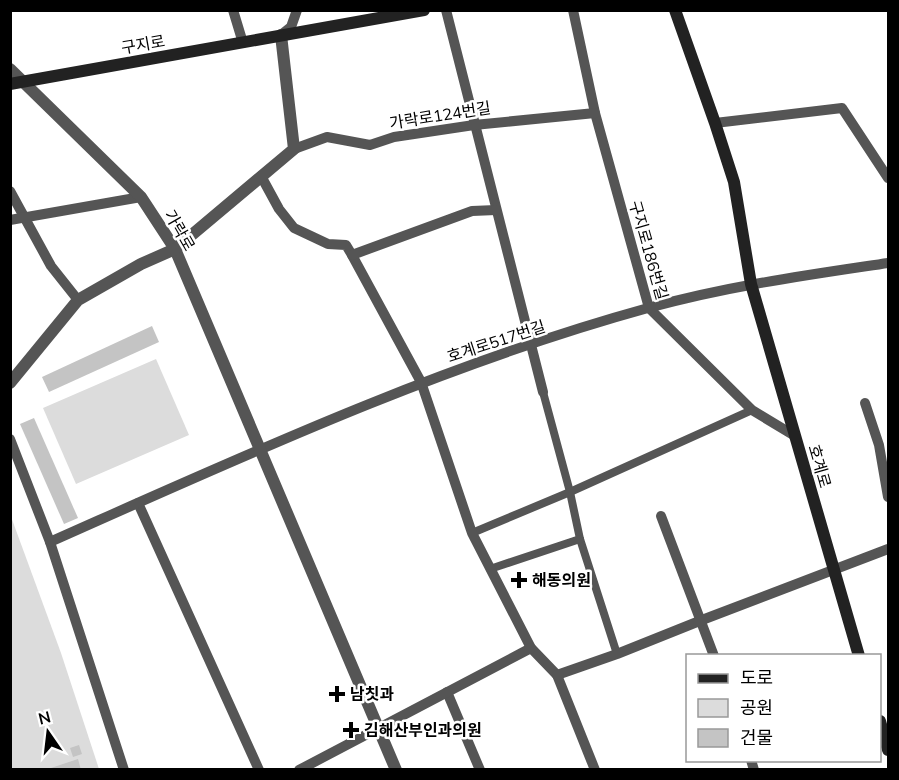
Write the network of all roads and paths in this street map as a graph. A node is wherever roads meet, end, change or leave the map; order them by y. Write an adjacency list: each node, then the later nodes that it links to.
1 (233, 10): 9 (street)
2 (297, 10): 8 (street)
3 (424, 10): 7 (main road, 구지로)
4 (446, 10): 14 (street)
5 (573, 10): 12 (street, 구지로186번길)
6 (675, 10): 13 (main road, 호계로)
7 (410, 12): 8 (main road, 구지로)
8 (281, 35): 9 (main road, 구지로); 15 (street)
9 (243, 43): 11 (main road, 구지로)
10 (10, 69): 11 (street, 가락로)
11 (17, 83): 19 (street, 가락로)
12 (595, 113): 14 (street, 가락로124번길); 28 (street, 구지로186번길)
13 (715, 123): 17 (street); 26 (main road, 호계로)
14 (474, 124): 15 (street, 가락로124번길); 20 (street)
15 (294, 149): 16 (street, 가락로124번길)
16 (261, 176): 23 (street, 가락로124번길); 24 (street)
17 (888, 178)
18 (10, 191): 21 (street)
19 (141, 197): 21 (street); 23 (street, 가락로)
20 (496, 210): 24 (street); 29 (street)
21 (26, 217): 22 (street); 27 (street)
22 (10, 220)
23 (174, 249): 27 (street, 가락로124번길); 37 (street, 가락로)
24 (352, 255): 30 (street)
25 (888, 263): 26 (street)
26 (751, 284): 28 (street, 호계로517번길); 35 (main road, 호계로)
27 (78, 300): 31 (street)
28 (649, 308): 29 (street, 호계로517번길); 34 (street, 구지로186번길)
29 (531, 345): 30 (street, 호계로517번길); 32 (street)
30 (421, 382): 37 (street, 호계로517번길); 42 (street)
31 (10, 383)
32 (543, 392): 38 (street)
33 (865, 403): 39 (street)
34 (752, 410): 35 (street, 구지로186번길); 38 (street)
35 (795, 436): 47 (main road, 호계로)
36 (10, 439): 44 (street)
37 (258, 449): 40 (street); 56 (street, 가락로)
38 (570, 492): 42 (street); 43 (street)
39 (888, 497)
40 (138, 502): 44 (street); 59 (street)
41 (661, 516): 48 (street)
42 (472, 533): 46 (street)
43 (580, 539): 46 (street); 50 (street)
44 (50, 542): 58 (street)
45 (888, 549): 47 (street)
46 (490, 569): 49 (street)
47 (833, 570): 48 (street); 52 (main road, 호계로)
48 (702, 620): 50 (street); 51 (street)
49 (531, 648): 53 (street); 54 (street)
50 (617, 654): 53 (street)
51 (713, 654)
52 (858, 654)
53 (557, 675): 63 (street)
54 (447, 692): 56 (street); 62 (street)
55 (881, 727): 57 (main road)
56 (379, 728): 60 (street); 61 (street, 가락로)
57 (888, 750)
58 (124, 770)
59 (259, 770)
60 (299, 770)
61 (396, 770)
62 (480, 770)
63 (595, 770)

